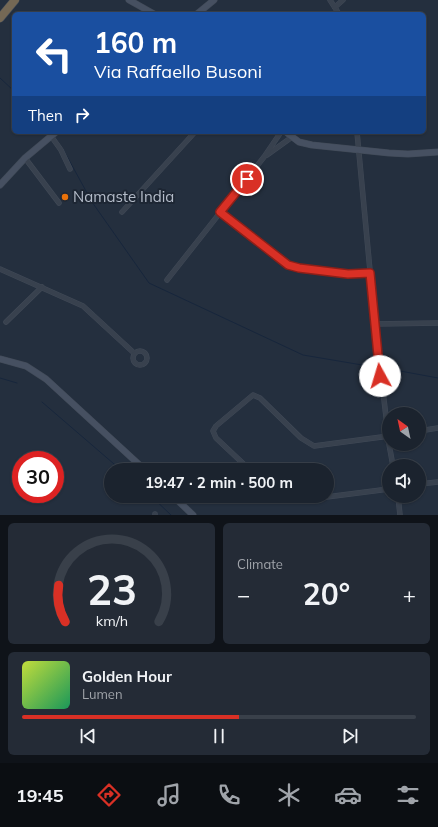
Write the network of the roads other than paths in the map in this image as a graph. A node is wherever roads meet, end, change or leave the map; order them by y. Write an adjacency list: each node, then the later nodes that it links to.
1 (9, 0): 8 (highway)
2 (15, 0): 12 (highway)
3 (129, 0): 9 (street)
4 (214, 0): 10 (street)
5 (330, 0): 7 (street)
6 (343, 0): 7 (street)
7 (335, 7): 11 (street)
8 (0, 10)
9 (150, 12)
10 (199, 12)
11 (338, 12)
12 (0, 18)
13 (53, 134): 22 (street); 23 (street)
14 (193, 134): 26 (street)
15 (280, 134): 21 (street)
16 (288, 134): 18 (street)
17 (357, 134): 19 (street)
18 (292, 137): 19 (street); 21 (street)
19 (359, 149): 20 (street); 29 (street)
20 (438, 152)
21 (264, 157): 27 (street)
22 (25, 158): 24 (street); 25 (street)
23 (70, 169)
24 (0, 185)
25 (60, 202)
26 (122, 212)
27 (220, 212): 29 (street); 30 (street)
28 (0, 269): 31 (street)
29 (370, 273): 34 (street)
30 (167, 280)
31 (42, 287): 32 (street); 35 (street)
32 (6, 322)
33 (438, 323): 34 (street)
34 (375, 324): 37 (street)
35 (134, 353)
36 (0, 359): 41 (street)
37 (385, 407)
38 (438, 428): 39 (street)
39 (426, 430)
40 (382, 437): 42 (street)
41 (137, 463)
42 (243, 463)
43 (438, 482): 44 (street)
44 (426, 483)
45 (382, 490): 46 (street)
46 (334, 496)
47 (180, 503): 49 (street)
48 (399, 503): 50 (street)
49 (193, 515)
50 (400, 515)

